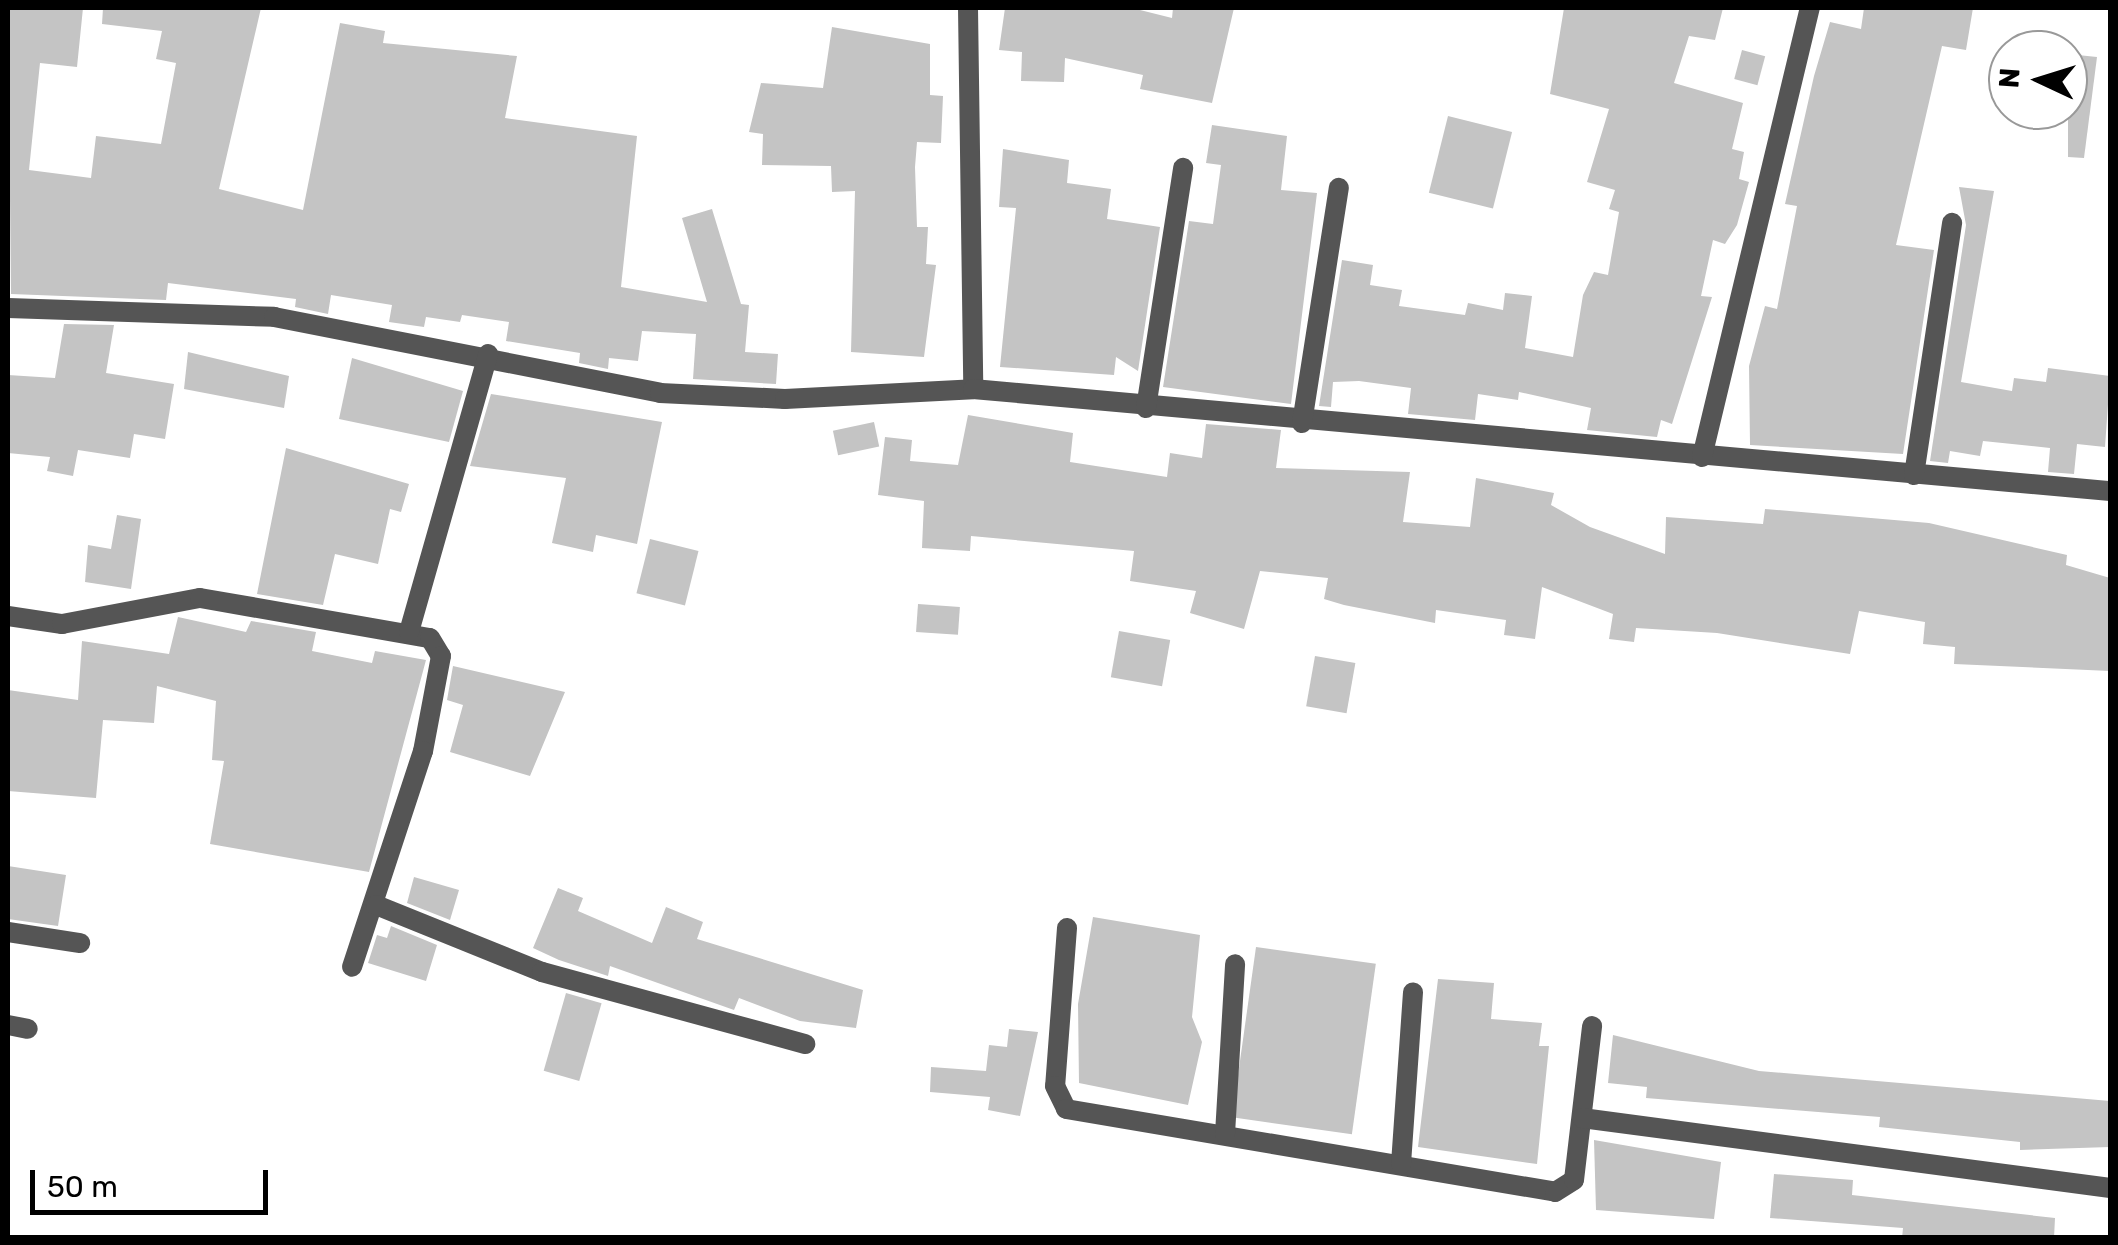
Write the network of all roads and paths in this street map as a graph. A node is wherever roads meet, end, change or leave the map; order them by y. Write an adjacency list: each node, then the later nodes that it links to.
1 (968, 8): 8 (street)
2 (1810, 8): 11 (street)
3 (1183, 168): 9 (street)
4 (1339, 188): 10 (street)
5 (1952, 224): 12 (street)
6 (8, 308): 7 (street)
7 (488, 354): 8 (street); 15 (street)
8 (974, 390): 9 (street)
9 (1146, 408): 10 (street)
10 (1302, 423): 11 (street)
11 (1702, 457): 12 (street)
12 (1914, 475): 13 (street)
13 (2110, 491)
14 (8, 616): 15 (street)
15 (409, 632): 16 (street)
16 (376, 906): 21 (street); 24 (street)
17 (1068, 928): 26 (street)
18 (8, 932): 19 (street)
19 (80, 942)
20 (1235, 964): 26 (street)
21 (352, 968)
22 (1412, 992): 27 (street)
23 (1592, 1026): 25 (street)
24 (805, 1044)
25 (1582, 1118): 27 (street); 28 (street)
26 (1225, 1134): 27 (street)
27 (1400, 1164)
28 (2110, 1188)

